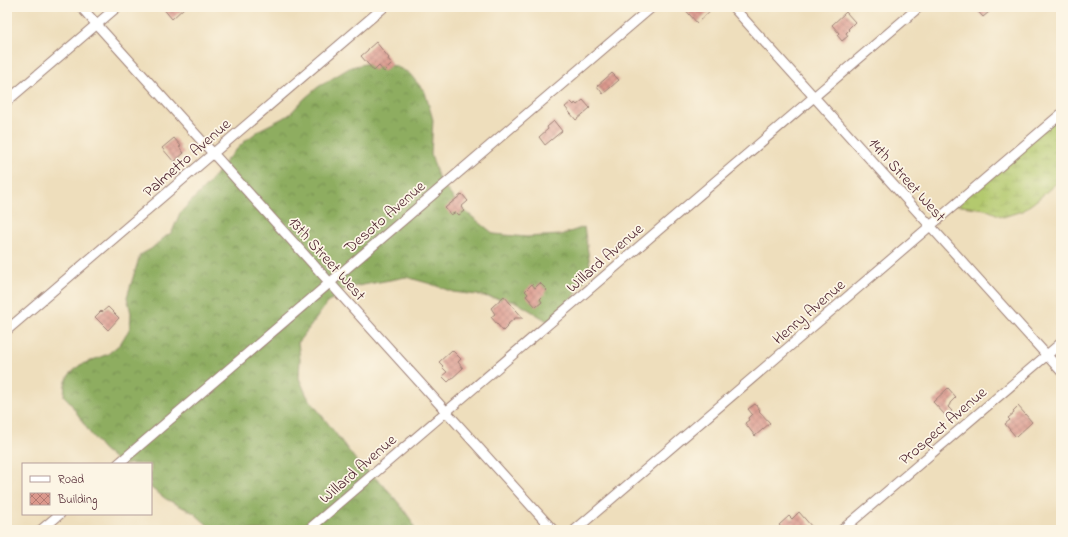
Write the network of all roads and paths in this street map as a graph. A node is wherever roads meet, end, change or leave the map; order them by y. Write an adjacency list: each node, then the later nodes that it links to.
1 (82, 7): 7 (street, 13th Street West)
2 (117, 7): 7 (street)
3 (384, 7): 11 (street, Palmetto Avenue)
4 (652, 7): 13 (street, Desoto Avenue)
5 (734, 7): 8 (street, 14th Street West)
6 (919, 7): 8 (street, Willard Avenue)
7 (97, 24): 9 (street); 11 (street, 13th Street West)
8 (814, 97): 12 (street, 14th Street West); 18 (street, Willard Avenue)
9 (7, 101)
10 (1061, 114): 12 (street, Henry Avenue)
11 (213, 153): 13 (street, 13th Street West); 14 (street, Palmetto Avenue)
12 (931, 226): 16 (street, 14th Street West); 24 (street, Henry Avenue)
13 (330, 282): 18 (street, 13th Street West); 19 (street, Desoto Avenue)
14 (7, 330)
15 (1061, 343): 16 (street, Prospect Avenue)
16 (1047, 355): 17 (street, 14th Street West); 25 (street, Prospect Avenue)
17 (1061, 371)
18 (446, 411): 22 (street, Willard Avenue); 23 (street, 13th Street West)
19 (119, 463)
20 (59, 515): 21 (street)
21 (41, 530)
22 (308, 530)
23 (553, 530)
24 (575, 530)
25 (842, 530)

